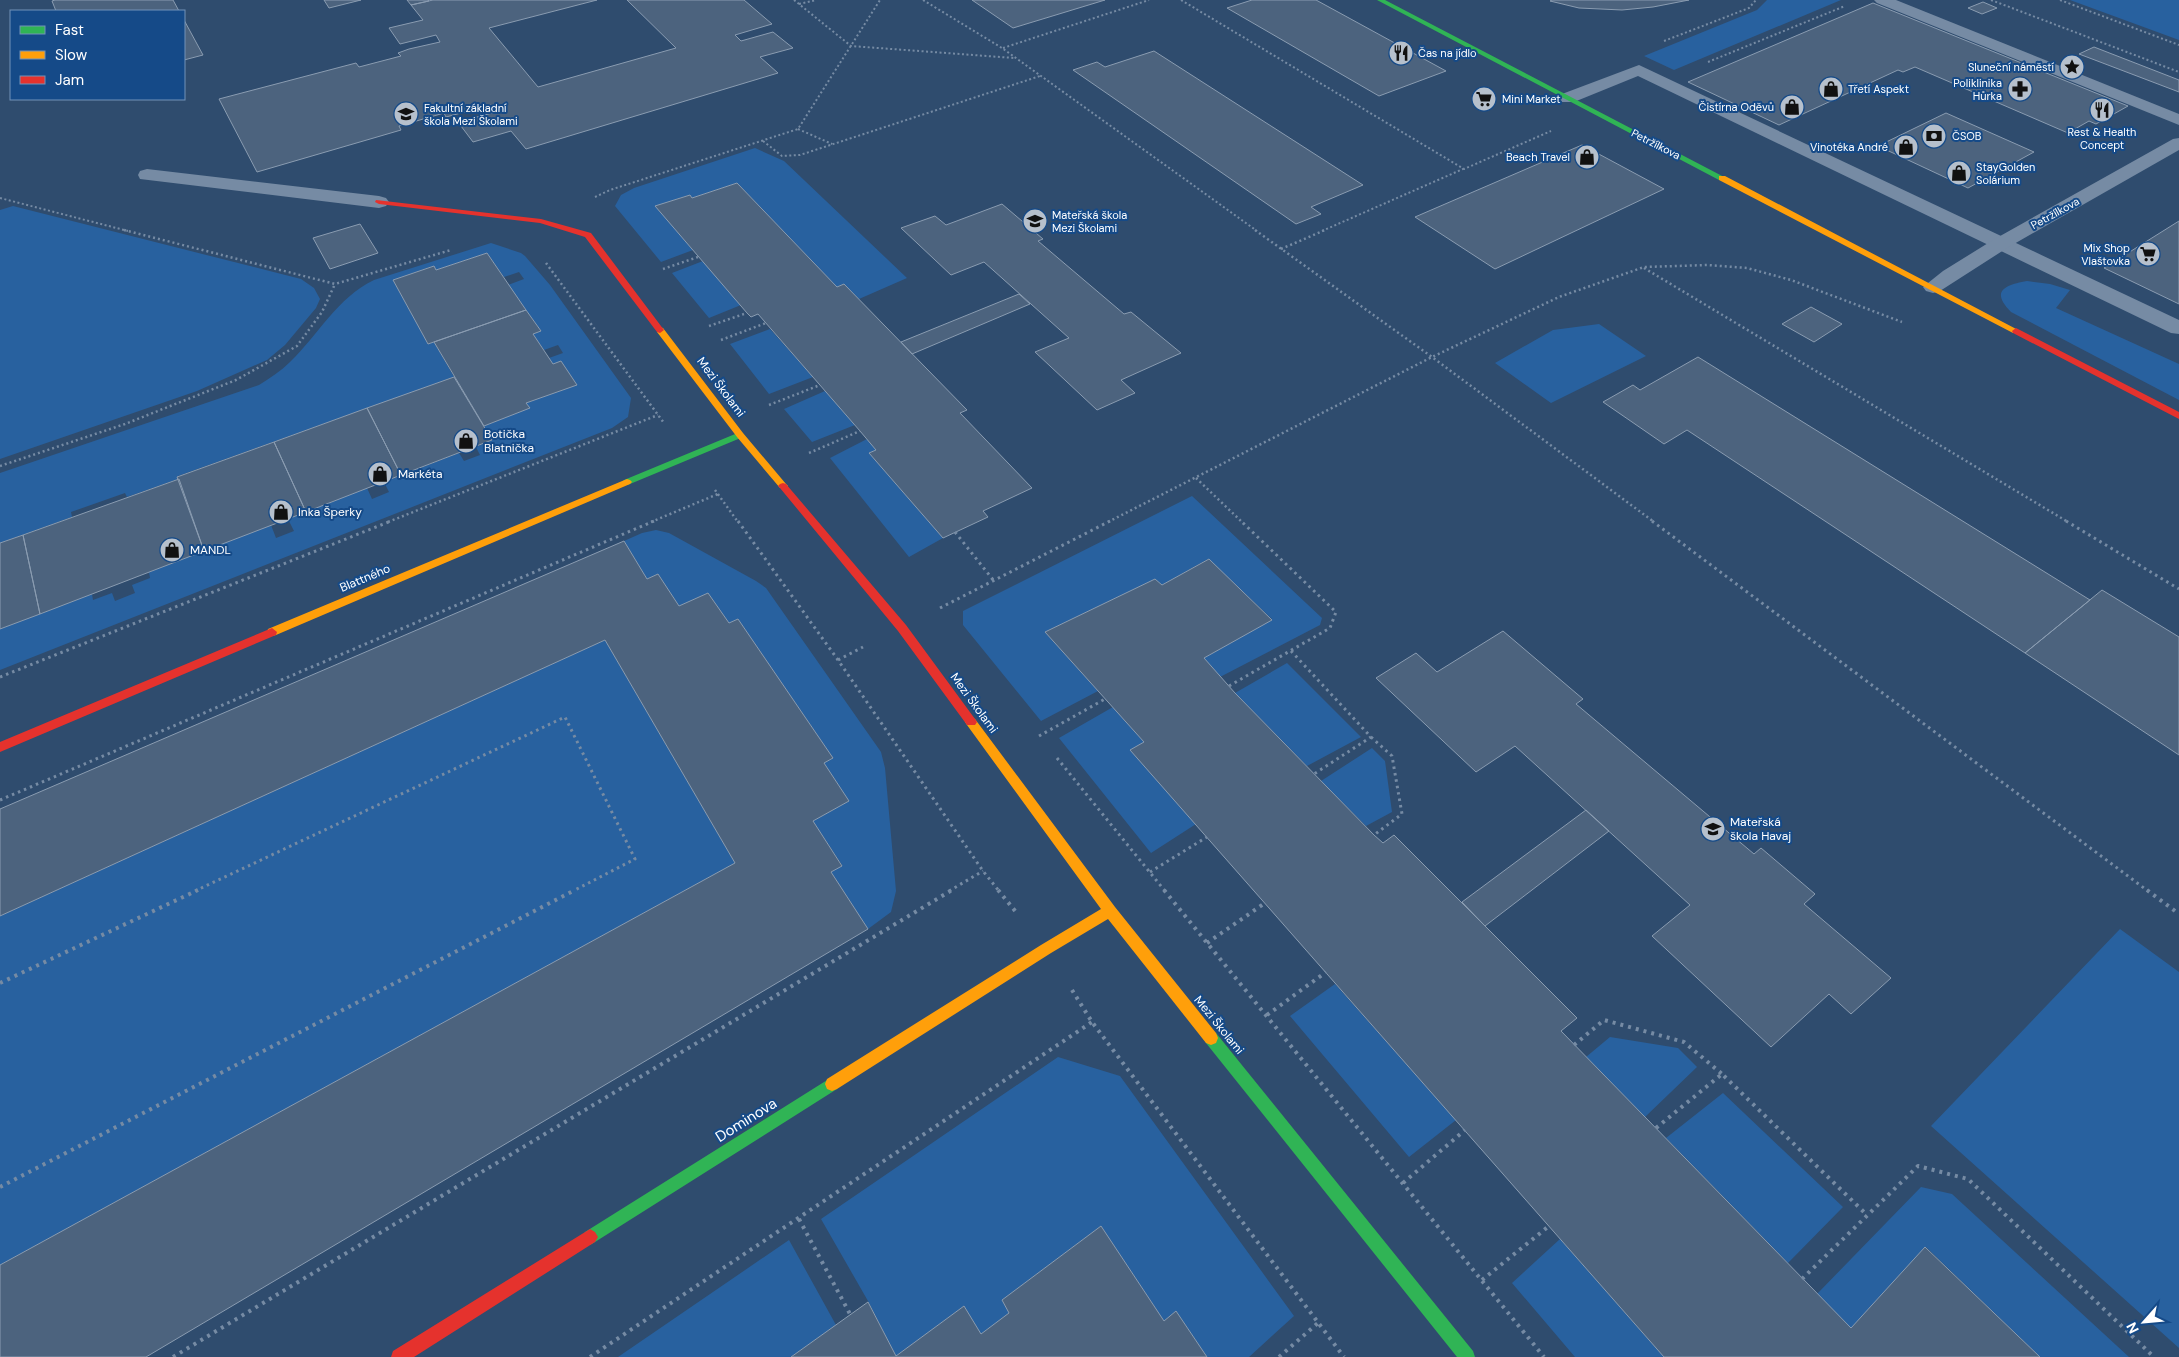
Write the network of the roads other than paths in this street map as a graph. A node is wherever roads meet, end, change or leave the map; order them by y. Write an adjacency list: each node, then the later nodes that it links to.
1 (1380, 0): 3 (street, Petržílkova)
2 (1882, 0): 4 (street)
3 (1568, 98): 8 (street); 9 (street, Petržílkova)
4 (2179, 120)
5 (2178, 144): 8 (street, Petržílkova)
6 (147, 175): 7 (street)
7 (379, 202): 12 (street, Mezi Školami)
8 (2000, 244): 9 (street, Petržílkova); 10 (street)
9 (1933, 287): 11 (street, Petržílkova)
10 (2179, 328)
11 (2179, 416)
12 (740, 435): 13 (street, Blattného); 14 (street, Mezi Školami)
13 (0, 747)
14 (1110, 911): 15 (street, Dominova); 16 (street, Mezi Školami)
15 (399, 1357)
16 (1467, 1357)

